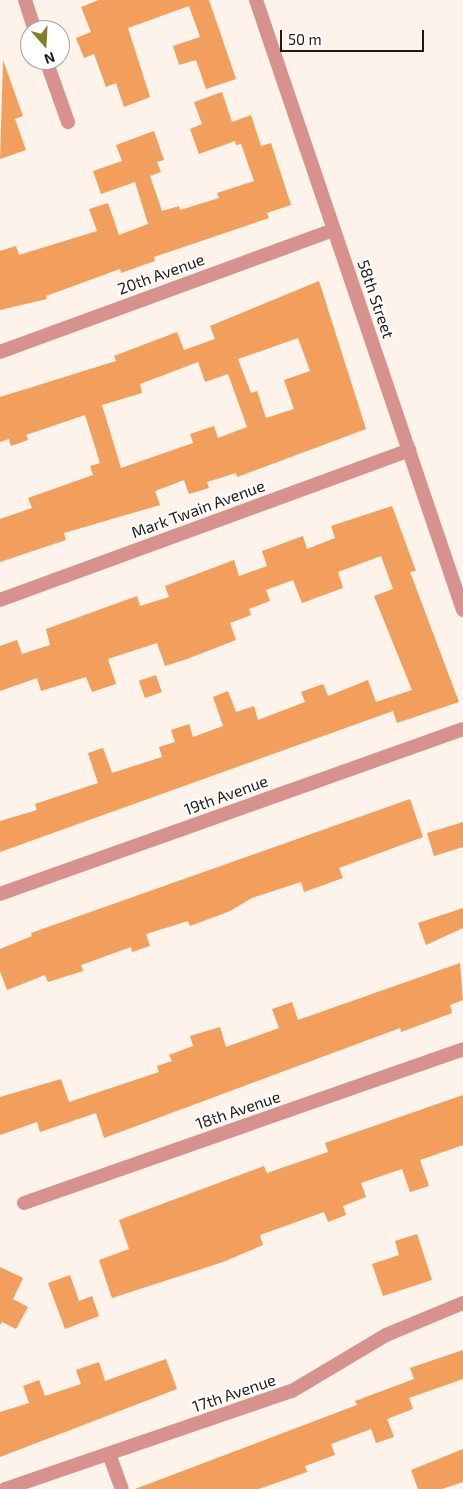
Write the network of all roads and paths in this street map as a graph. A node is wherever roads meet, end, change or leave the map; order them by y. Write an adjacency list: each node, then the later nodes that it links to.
1 (25, 0): 3 (street)
2 (256, 0): 6 (street, 58th Street)
3 (32, 20)
4 (50, 70): 5 (street)
5 (68, 122)
6 (333, 230): 7 (street, 20th Avenue); 8 (street, 58th Street)
7 (0, 352)
8 (409, 450): 9 (street, Mark Twain Avenue); 10 (street, 58th Street)
9 (0, 600)
10 (463, 610)
11 (463, 729): 12 (street, 19th Avenue)
12 (0, 894)
13 (463, 1049): 14 (street, 18th Avenue)
14 (24, 1203)
15 (463, 1303): 16 (street, 17th Avenue)
16 (109, 1454): 17 (street, 17th Avenue); 18 (street)
17 (5, 1489)
18 (122, 1489)

